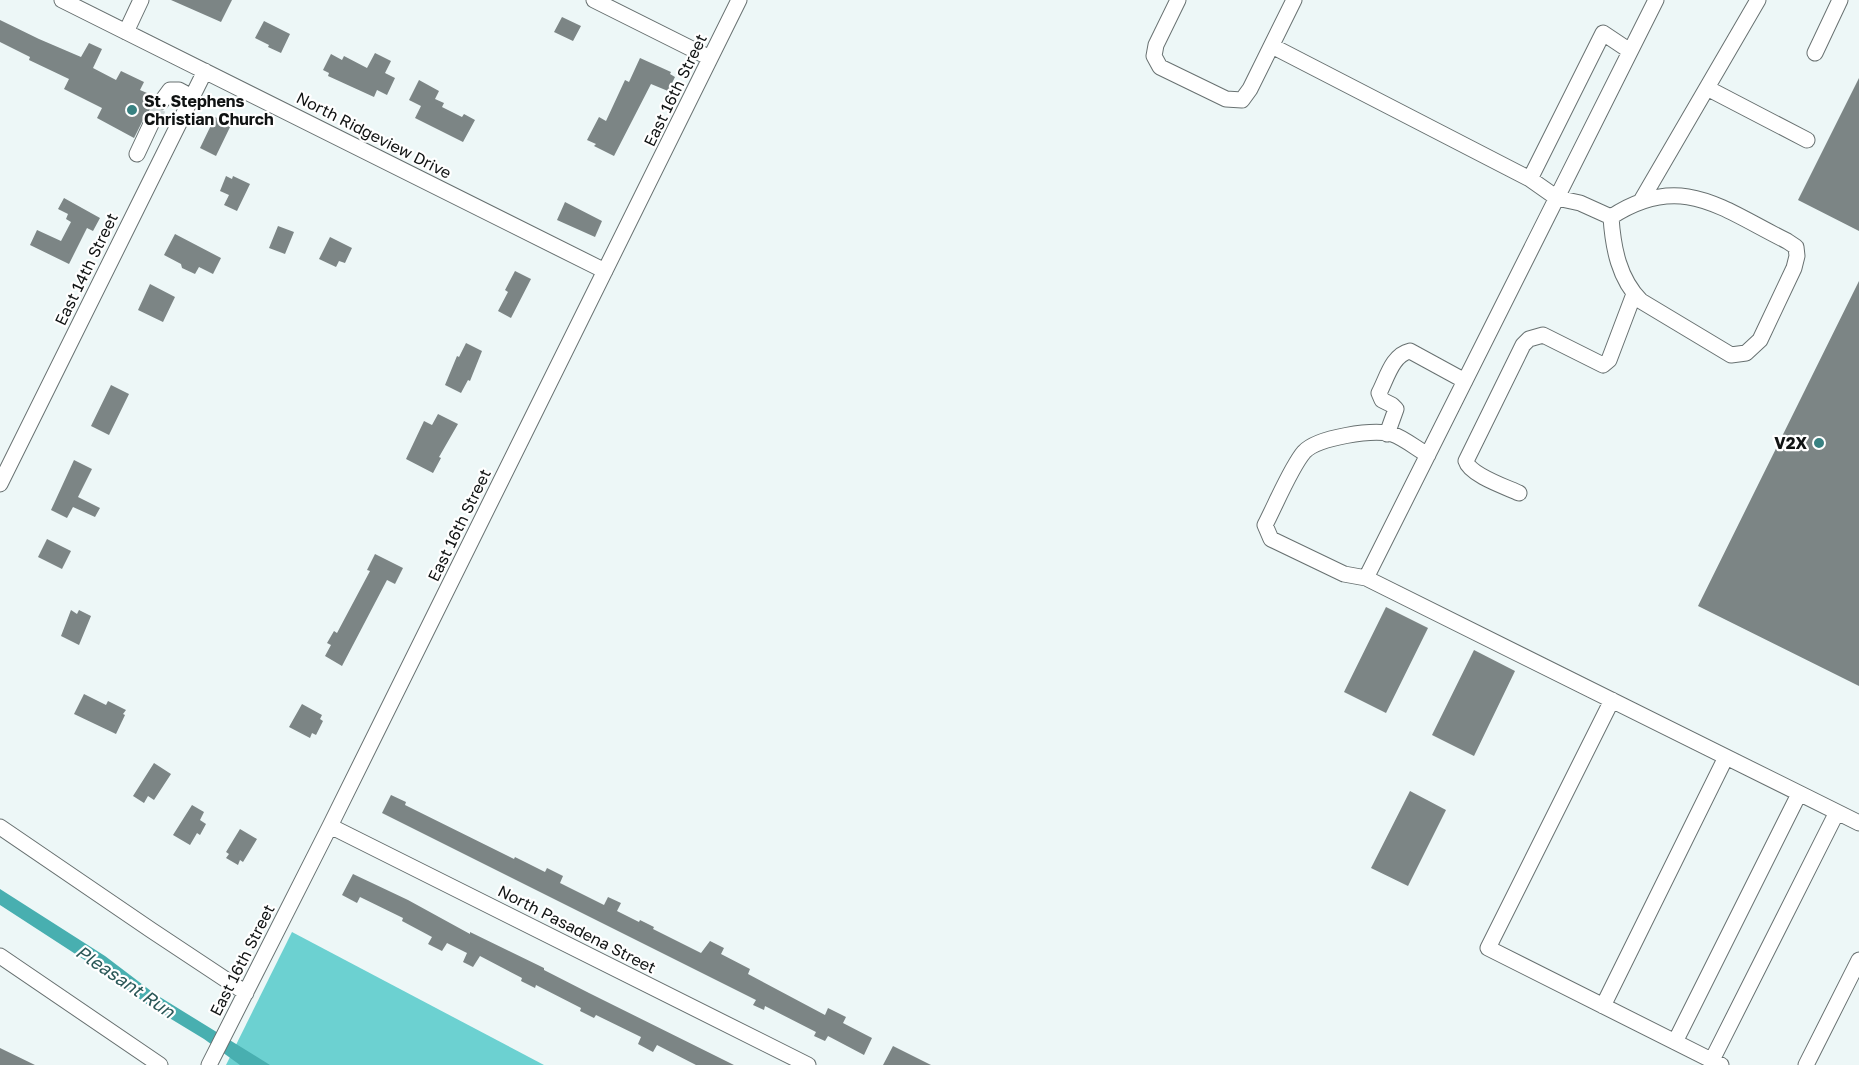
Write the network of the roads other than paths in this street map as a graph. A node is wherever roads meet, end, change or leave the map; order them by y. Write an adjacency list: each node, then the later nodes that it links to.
1 (62, 0): 10 (street, North Ridgeview Drive)
2 (141, 0): 10 (street)
3 (594, 0): 14 (street)
4 (739, 0): 14 (street, East 16th Street)
5 (1178, 0): 11 (street)
6 (1294, 0): 11 (street)
7 (1656, 0): 12 (street)
8 (1758, 0): 16 (street)
9 (1840, 0): 13 (street)
10 (126, 32): 15 (street, North Ridgeview Drive)
11 (1272, 46): 22 (street)
12 (1630, 51): 22 (street); 23 (street)
13 (1815, 53)
14 (710, 58): 26 (street, East 16th Street)
15 (205, 71): 17 (street, East 14th Street); 26 (street, North Ridgeview Drive)
16 (1707, 88): 20 (street); 24 (street)
17 (192, 97): 18 (street); 31 (street, East 14th Street)
18 (162, 101)
19 (152, 122): 21 (street)
20 (1807, 140)
21 (137, 154)
22 (1530, 179): 23 (street)
23 (1557, 198): 25 (street); 28 (street)
24 (1641, 201): 25 (street); 27 (street)
25 (1611, 217): 27 (street)
26 (605, 271): 39 (street, East 16th Street)
27 (1634, 294): 32 (street)
28 (1465, 381): 29 (street); 30 (street)
29 (1387, 434): 30 (street); 33 (street)
30 (1428, 455): 33 (street)
31 (0, 484)
32 (1519, 493)
33 (1366, 578): 34 (street)
34 (1612, 700): 35 (street); 44 (street)
35 (1726, 757): 36 (street); 44 (street)
36 (1799, 794): 37 (street); 45 (street)
37 (1837, 812): 38 (street); 47 (street)
38 (1859, 823)
39 (330, 826): 43 (street, East 16th Street); 49 (street, North Pasadena Street)
40 (0, 827): 43 (street)
41 (0, 956): 48 (street)
42 (1859, 960): 50 (street)
43 (246, 993): 46 (street, East 16th Street)
44 (1603, 1006): 45 (street)
45 (1675, 1042): 47 (street)
46 (212, 1058)
47 (1717, 1063)
48 (160, 1065)
49 (808, 1065)
50 (1806, 1065)

